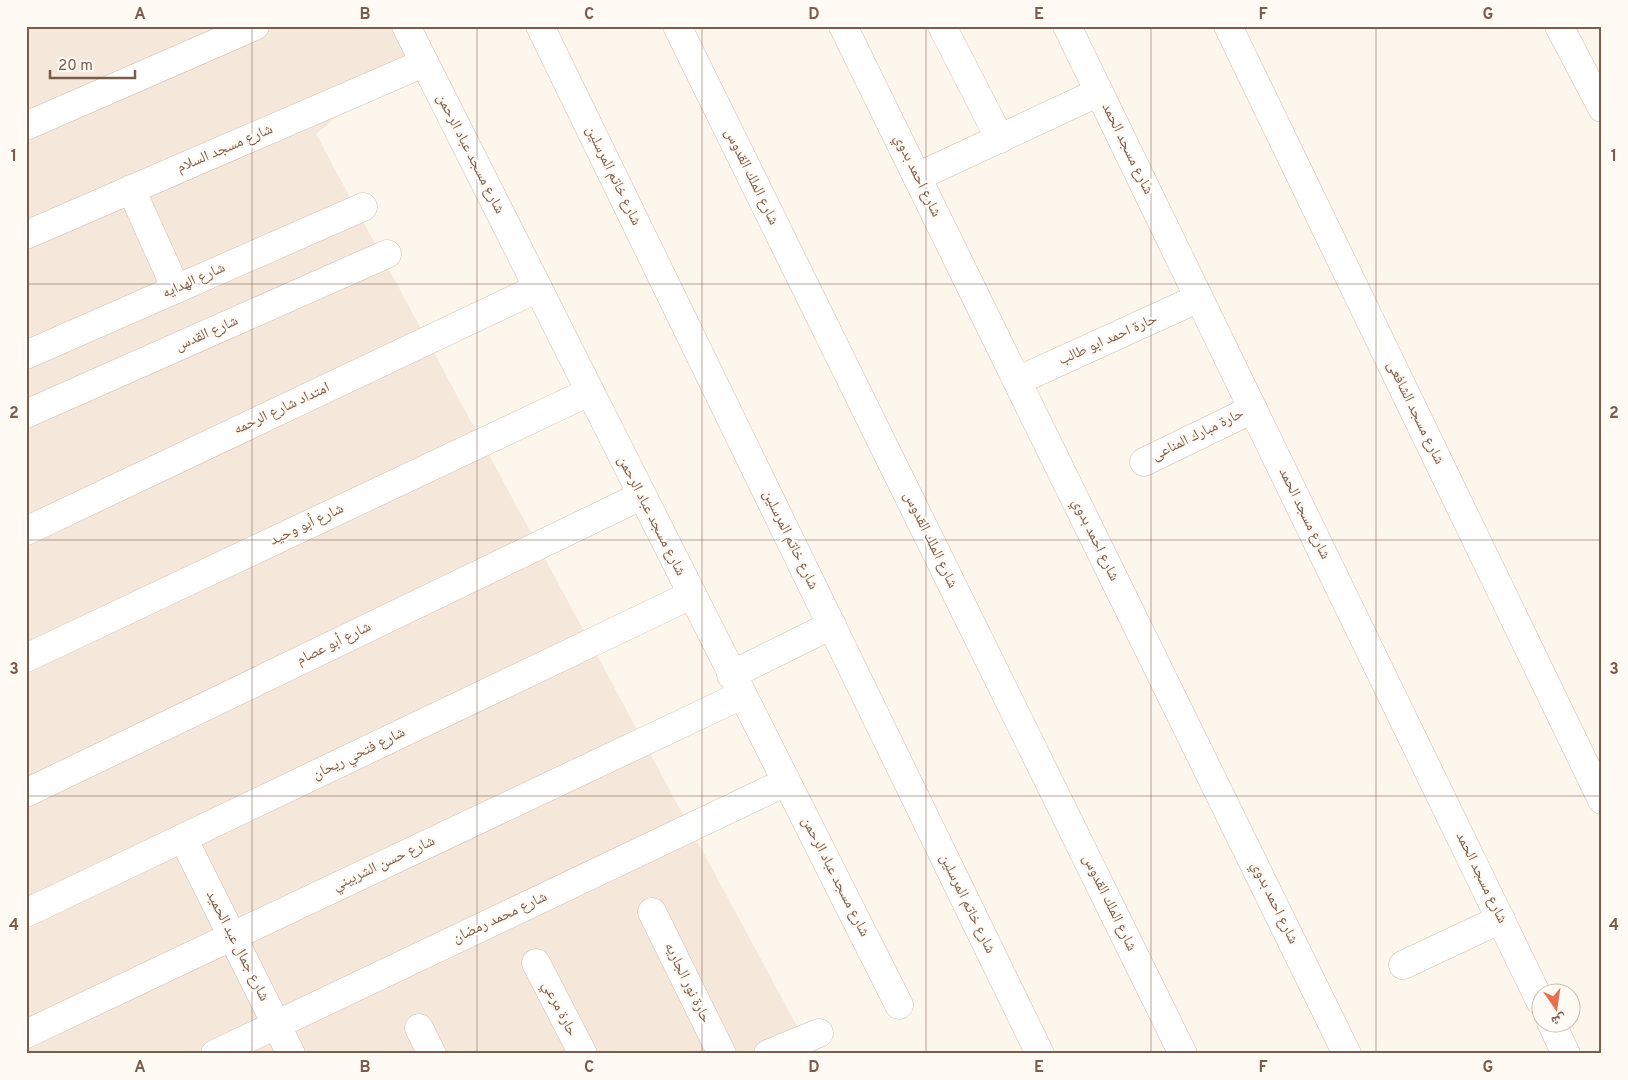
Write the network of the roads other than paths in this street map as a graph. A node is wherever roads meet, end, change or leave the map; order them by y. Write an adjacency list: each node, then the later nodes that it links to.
1 (255, 26): 13 (street)
2 (406, 26): 10 (street, شارع مسجد عباد الرحمن)
3 (540, 26): 32 (street, شارع خاتم المرسلين)
4 (678, 26): 59 (street, شارع الملك القدوس)
5 (843, 26): 15 (street, شارع احمد بدوي)
6 (942, 26): 14 (street)
7 (1067, 26): 11 (street, شارع مسجد الحمد)
8 (1228, 26): 37 (street, شارع مسجد الشافعى)
9 (1559, 26): 12 (street)
10 (424, 63): 16 (street, شارع مسجد السلام); 20 (street, شارع مسجد عباد الرحمن)
11 (1099, 92): 14 (street); 22 (street, شارع مسجد الحمد)
12 (1602, 108)
13 (26, 126)
14 (1000, 139): 15 (street)
15 (917, 178): 24 (street, شارع احمد بدوي)
16 (131, 189): 18 (street, شارع مسجد السلام); 21 (street)
17 (363, 207): 21 (street, شارع الهدايه)
18 (26, 235)
19 (387, 254): 27 (street, شارع القدس)
20 (538, 288): 25 (street, شارع مسجد عباد الرحمن); 30 (street, امتداد شارع الرحمه)
21 (176, 289): 23 (street, شارع الهدايه)
22 (1199, 298): 24 (street, حارة احمد ابو طالب); 26 (street, شارع مسجد الحمد)
23 (26, 355)
24 (1018, 381): 60 (street, شارع احمد بدوي)
25 (588, 392): 29 (street, شارع مسجد عباد الرحمن); 33 (street, شارع أبو وحيد)
26 (1252, 409): 28 (street, حارة مبارك المناعى); 41 (street, شارع مسجد الحمد)
27 (26, 414)
28 (1144, 462)
29 (641, 496): 31 (street, شارع مسجد عباد الرحمن); 36 (street, شارع أبو عصام)
30 (26, 531)
31 (691, 595): 34 (street, شارع مسجد عباد الرحمن); 38 (street, شارع فتحي ريحان)
32 (832, 626): 34 (street, شارع حسن الشربيني); 58 (street, شارع خاتم المرسلين)
33 (26, 658)
34 (736, 685): 35 (street, شارع مسجد عباد الرحمن); 42 (street, شارع حسن الشربيني)
35 (786, 782): 46 (street, شارع مسجد عباد الرحمن); 47 (street, شارع محمد رمضان)
36 (26, 793)
37 (1602, 800)
38 (183, 838): 40 (street, شارع فتحي ريحان); 42 (street, شارع جمال عبد الحميد)
39 (652, 912): 56 (street, حارة نور الجاريه)
40 (26, 913)
41 (1501, 919): 44 (street); 45 (street, شارع مسجد الحمد)
42 (232, 936): 47 (street, شارع جمال عبد الحميد); 51 (street, شارع حسن الشربيني)
43 (536, 964): 55 (street, حارة مرعي)
44 (1403, 965)
45 (1531, 982)
46 (899, 1005)
47 (276, 1024): 52 (street, شارع محمد رمضان); 53 (street, شارع جمال عبد الحميد)
48 (419, 1028): 54 (street)
49 (1556, 1032): 61 (street)
50 (819, 1033): 57 (street)
51 (26, 1034)
52 (215, 1054)
53 (291, 1054)
54 (432, 1054)
55 (582, 1054)
56 (722, 1054)
57 (768, 1054)
58 (1040, 1054)
59 (1183, 1054)
60 (1347, 1054)
61 (1566, 1054)

